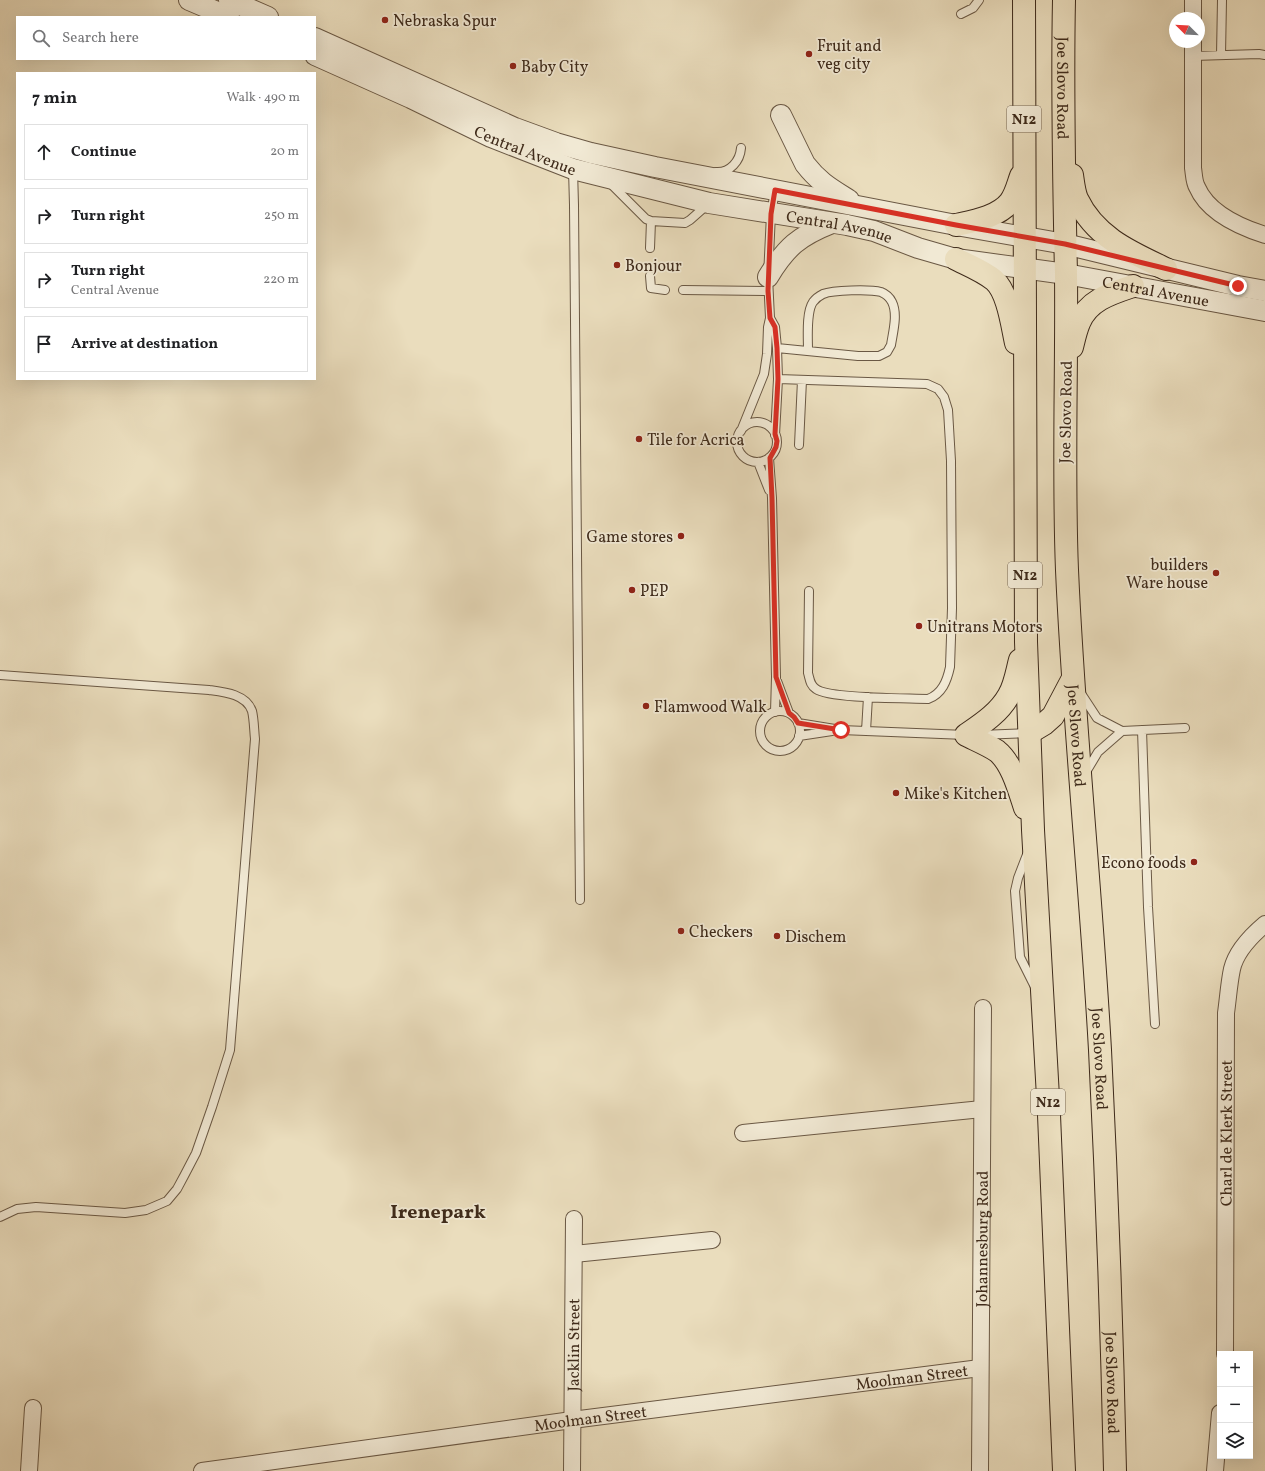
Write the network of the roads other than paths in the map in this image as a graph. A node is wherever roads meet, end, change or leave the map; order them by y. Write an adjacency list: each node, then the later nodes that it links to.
1 (189, 0): 11 (street)
2 (229, 0): 9 (street)
3 (979, 0): 10 (lane)
4 (1024, 0): 20 (highway, N12)
5 (1064, 0): 18 (highway, Joe Slovo Road / N12)
6 (1193, 0): 8 (street)
7 (1222, 0): 16 (lane)
8 (1193, 12)
9 (265, 13)
10 (961, 14)
11 (227, 16)
12 (316, 38): 21 (street, Central Avenue)
13 (1193, 49): 16 (lane); 31 (street)
14 (1263, 53): 16 (lane)
15 (316, 55): 22 (street, Central Avenue)
16 (1221, 55)
17 (781, 115): 26 (street)
18 (1064, 136): 33 (highway, Joe Slovo Road / N12); 37 (highway)
19 (741, 148): 21 (lane)
20 (1024, 167): 30 (highway); 32 (highway, N12)
21 (655, 168): 24 (street, Central Avenue)
22 (573, 169): 23 (street, Central Avenue); 80 (lane)
23 (605, 177): 25 (street, Central Avenue); 28 (lane)
24 (775, 190): 26 (street, Central Avenue); 27 (lane)
25 (709, 203): 27 (street, Central Avenue); 28 (lane)
26 (859, 206): 30 (street, Central Avenue)
27 (771, 214): 29 (street, Central Avenue); 40 (lane)
28 (650, 220): 34 (lane)
29 (832, 223): 35 (street, Central Avenue); 40 (street)
30 (956, 225): 32 (street, Central Avenue)
31 (1265, 235)
32 (1025, 237): 33 (street, Central Avenue); 36 (highway, N12)
33 (1065, 244): 37 (street, Central Avenue); 38 (highway, Joe Slovo Road / N12)
34 (650, 248)
35 (956, 259): 36 (street, Central Avenue); 54 (highway)
36 (1025, 269): 38 (street, Central Avenue); 54 (highway, N12)
37 (1166, 269): 44 (street, Central Avenue)
38 (1066, 274): 41 (street, Central Avenue); 51 (highway, Joe Slovo Road / N12)
39 (650, 276): 42 (lane)
40 (768, 284): 43 (lane); 47 (lane)
41 (1133, 286): 45 (street, Central Avenue); 51 (highway)
42 (665, 290)
43 (683, 290)
44 (1265, 291)
45 (1218, 303): 46 (street, Central Avenue); 48 (street)
46 (1265, 311)
47 (770, 318): 49 (lane); 55 (lane)
48 (1265, 318)
49 (777, 348): 50 (lane); 52 (lane)
50 (808, 350): 50 (lane)
51 (1065, 370): 65 (highway, Joe Slovo Road / N12)
52 (778, 379): 53 (lane); 56 (lane)
53 (802, 380): 57 (lane); 66 (lane)
54 (1026, 382): 62 (highway, N12)
55 (741, 431): 56 (lane); 59 (lane)
56 (775, 434): 58 (lane)
57 (799, 445)
58 (770, 458): 59 (lane); 60 (lane)
59 (758, 462): 60 (lane)
60 (772, 498): 64 (lane)
61 (809, 591): 66 (lane)
62 (1026, 642): 75 (highway, N12); 76 (highway)
63 (0, 675): 86 (lane)
64 (776, 677): 67 (lane); 68 (lane)
65 (1072, 680): 74 (lane); 75 (highway); 78 (highway, Joe Slovo Road / N12)
66 (868, 697): 73 (lane)
67 (775, 712): 68 (lane); 77 (lane)
68 (789, 713): 69 (lane)
69 (798, 723): 71 (lane); 77 (lane)
70 (1185, 728): 72 (lane)
71 (841, 730): 73 (lane); 77 (lane)
72 (1142, 730): 74 (lane); 83 (lane)
73 (866, 731): 76 (lane)
74 (1122, 731): 78 (lane)
75 (1029, 733): 76 (lane); 79 (highway, N12)
76 (966, 735): 79 (highway)
77 (799, 736)
78 (1080, 786): 95 (highway, Joe Slovo Road / N12)
79 (1033, 833): 100 (highway, N12)
80 (580, 900)
81 (1265, 924): 90 (street, Charl de Klerk Street)
82 (983, 1008): 84 (street, Johannesburg Road)
83 (1155, 1024)
84 (982, 1109): 85 (street); 91 (street, Johannesburg Road)
85 (743, 1133)
86 (0, 1217)
87 (574, 1219): 89 (street, Jacklin Street)
88 (712, 1240): 89 (street)
89 (574, 1254): 93 (street, Jacklin Street)
90 (1225, 1351)
91 (980, 1368): 93 (street, Moolman Street); 99 (street, Johannesburg Road)
92 (33, 1408): 96 (street)
93 (572, 1420): 97 (street, Moolman Street); 98 (street, Jacklin Street)
94 (1219, 1423): 101 (street)
95 (1116, 1464)
96 (29, 1471)
97 (202, 1471)
98 (572, 1471)
99 (980, 1471)
100 (1064, 1471)
101 (1215, 1471)

